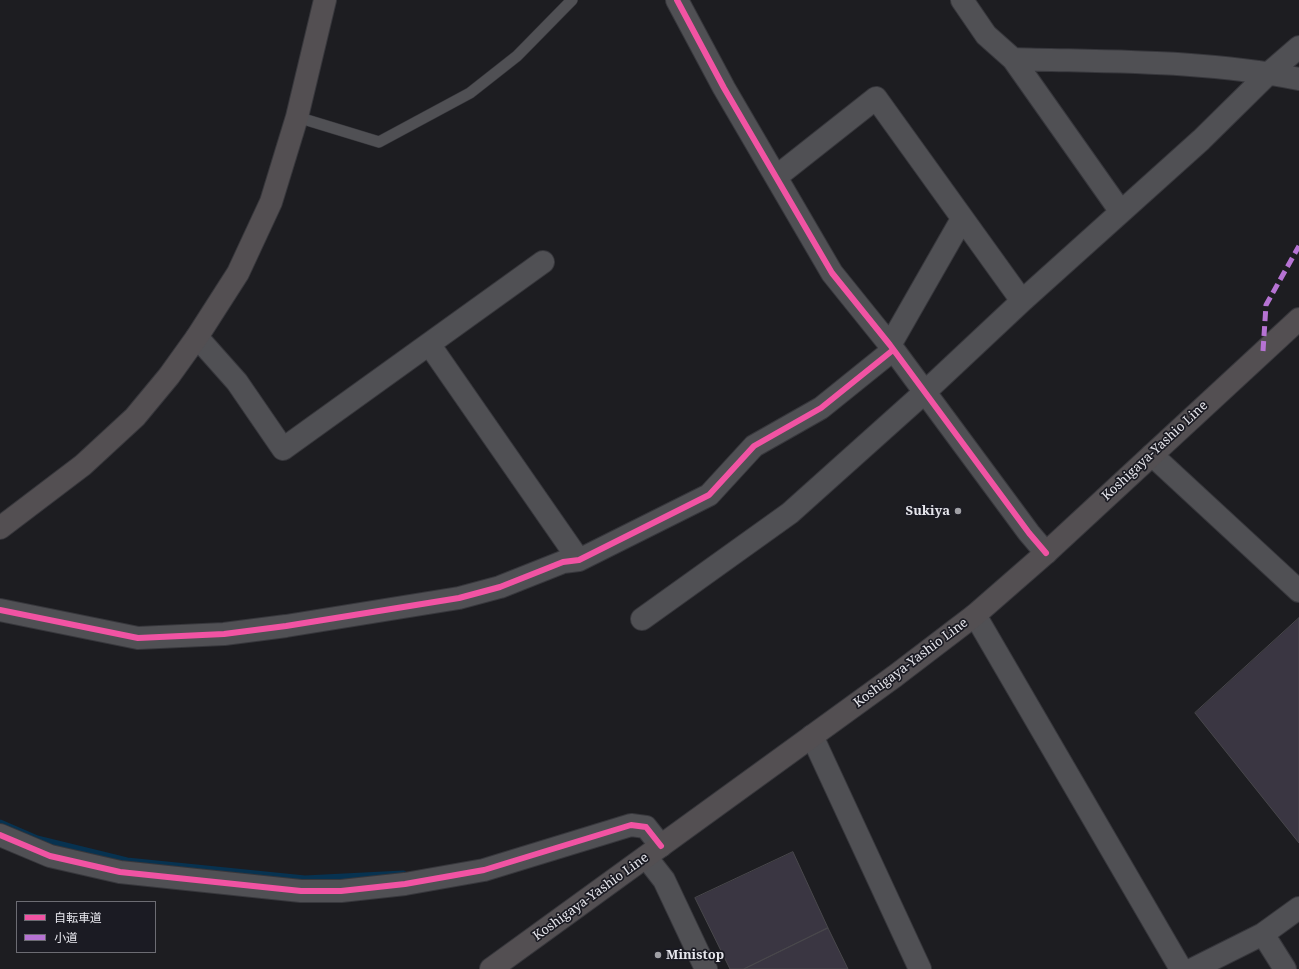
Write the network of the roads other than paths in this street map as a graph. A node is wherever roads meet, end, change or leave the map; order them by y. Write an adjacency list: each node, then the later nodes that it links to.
1 (326, 0): 9 (main road)
2 (572, 0): 9 (lane)
3 (677, 0): 10 (street)
4 (962, 0): 6 (street)
5 (1299, 47): 7 (street)
6 (1012, 59): 7 (street); 11 (street)
7 (1269, 73): 8 (street); 11 (street)
8 (1299, 79)
9 (297, 117): 16 (main road)
10 (776, 178): 12 (street); 18 (street)
11 (1121, 212): 14 (street)
12 (962, 219): 14 (street); 18 (street)
13 (543, 262): 17 (street)
14 (1022, 302): 19 (street)
15 (1299, 319): 20 (main road, Koshigaya-Yashio Line)
16 (197, 337): 17 (street); 21 (main road)
17 (429, 344): 23 (street)
18 (891, 347): 19 (street); 23 (street)
19 (925, 392): 22 (street); 27 (street)
20 (1152, 455): 22 (main road, Koshigaya-Yashio Line); 24 (street)
21 (0, 528)
22 (1046, 553): 26 (main road, Koshigaya-Yashio Line)
23 (579, 560): 25 (street)
24 (1299, 592)
25 (0, 610)
26 (975, 615): 28 (main road, Koshigaya-Yashio Line); 36 (street)
27 (642, 619)
28 (812, 736): 30 (main road, Koshigaya-Yashio Line); 35 (street)
29 (0, 835): 30 (street)
30 (653, 851): 33 (main road, Koshigaya-Yashio Line); 34 (street)
31 (1299, 908): 32 (street)
32 (1264, 934): 37 (street); 38 (street)
33 (496, 967)
34 (706, 969)
35 (920, 969)
36 (1181, 969)
37 (1193, 969)
38 (1285, 969)

